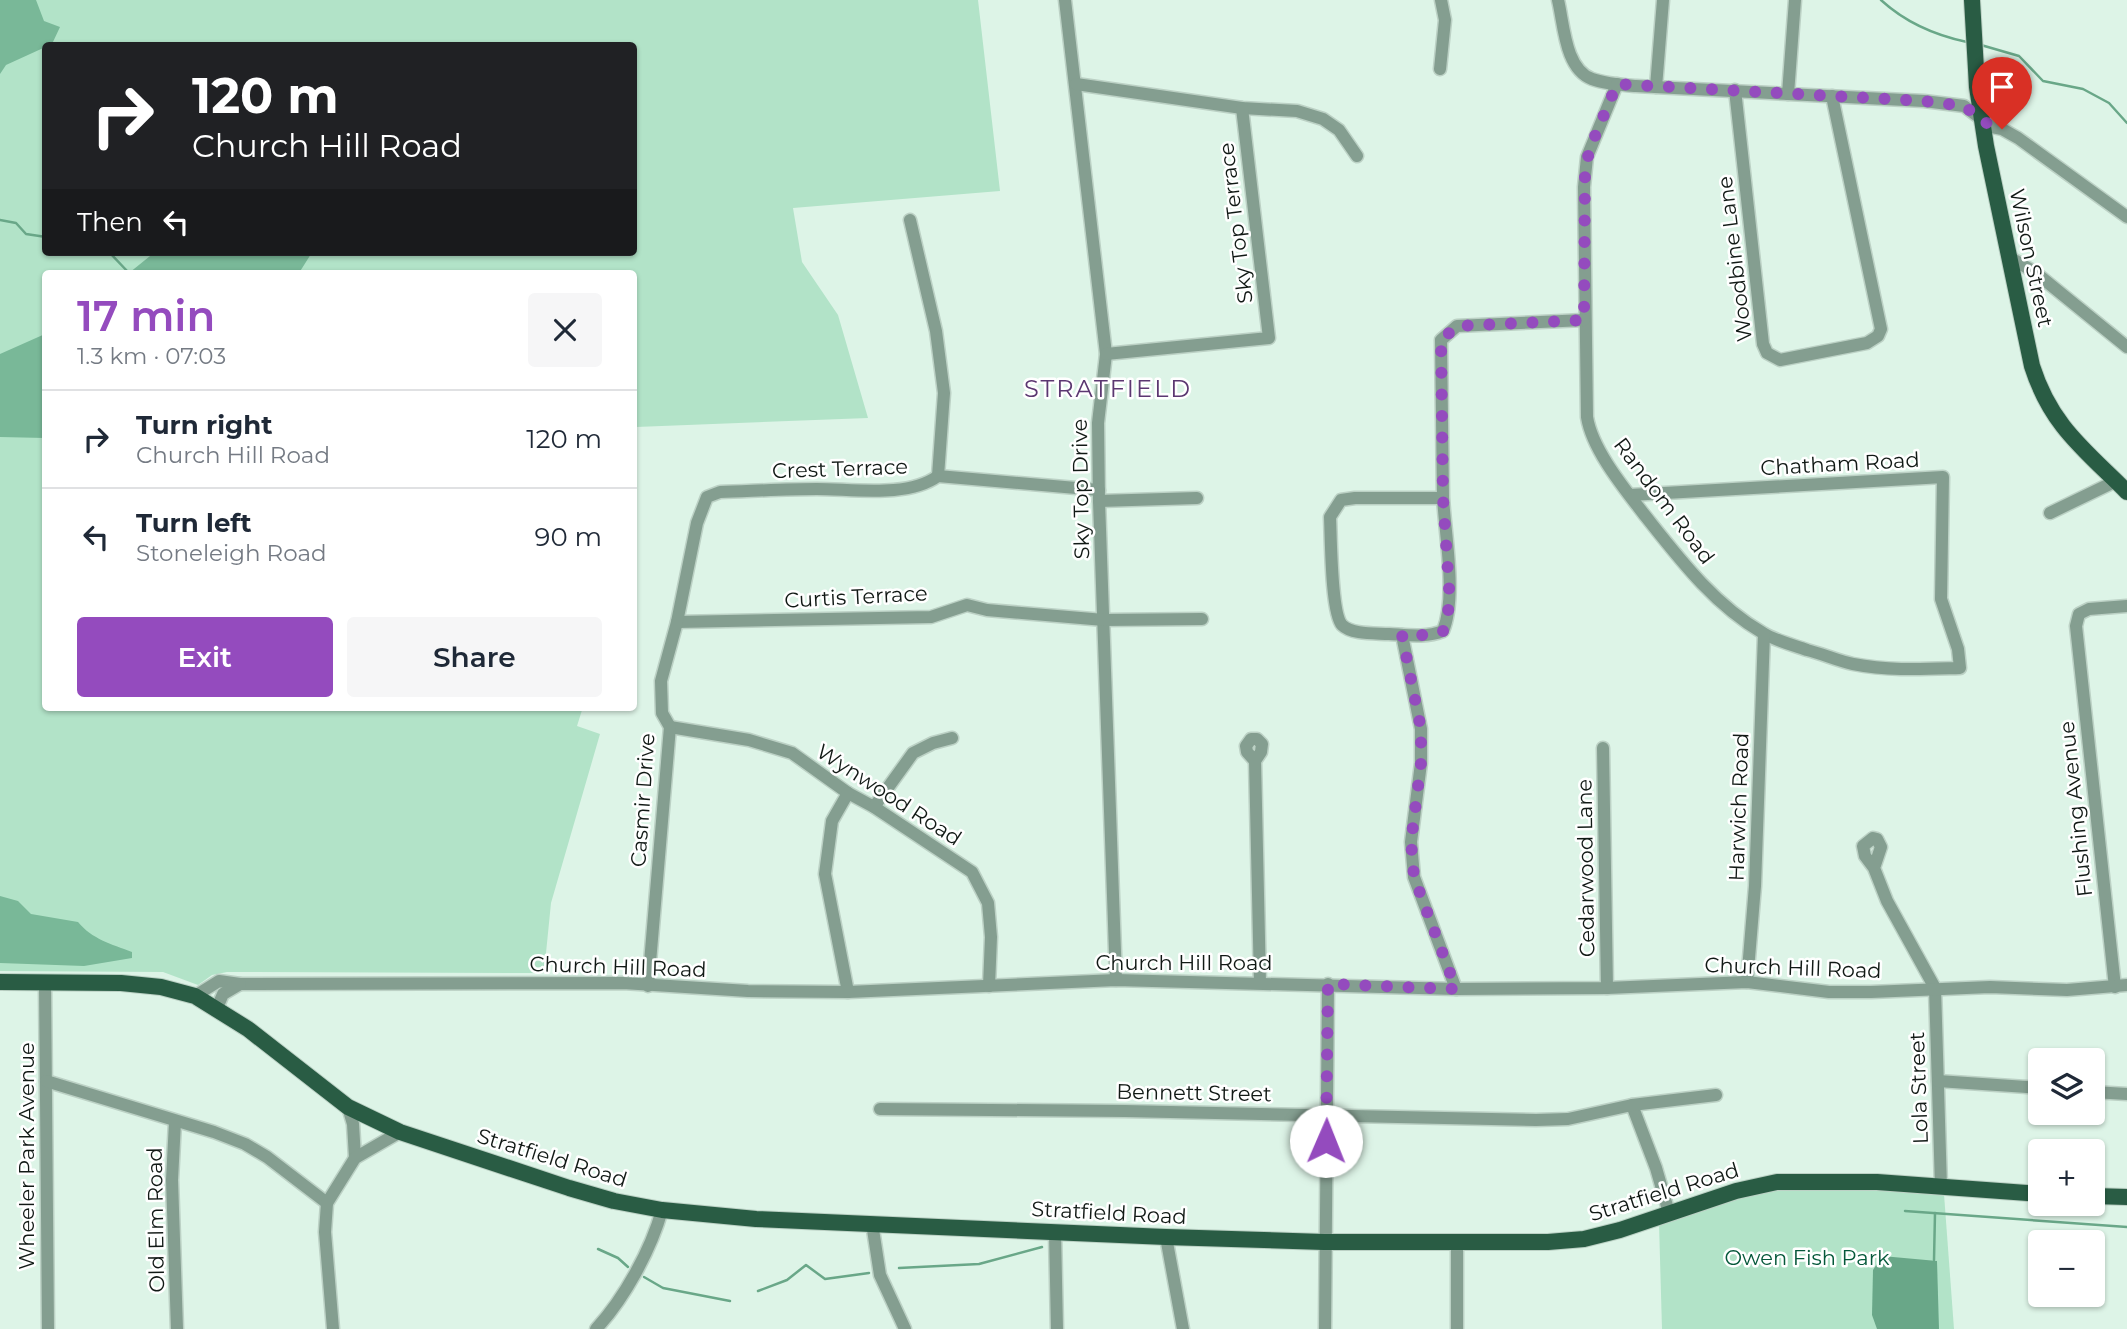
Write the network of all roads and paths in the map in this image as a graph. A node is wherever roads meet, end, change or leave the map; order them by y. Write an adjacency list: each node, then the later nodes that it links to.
1 (1065, 0): 8 (street, Sky Top Drive)
2 (1441, 0): 7 (street)
3 (1558, 0): 9 (street)
4 (1663, 0): 10 (street)
5 (1795, 0): 12 (street)
6 (1972, 0): 15 (main road, Wilson Street)
7 (1440, 69)
8 (1076, 84): 14 (street); 22 (street, Sky Top Drive)
9 (1617, 84): 10 (street); 20 (street, Random Road)
10 (1656, 87): 11 (street)
11 (1734, 90): 12 (street); 13 (street, Woodbine Lane)
12 (1788, 94): 13 (street)
13 (1832, 96): 15 (street)
14 (1242, 108): 16 (street); 22 (street, Sky Top Terrace)
15 (1982, 119): 17 (street); 19 (main road, Wilson Street)
16 (1357, 156)
17 (2127, 217)
18 (910, 220): 23 (street)
19 (2011, 258): 21 (street); 24 (main road, Wilson Street)
20 (1584, 320): 25 (street, Random Road); 29 (street)
21 (2127, 347)
22 (1106, 354): 26 (street, Sky Top Drive)
23 (938, 476): 26 (street, Crest Terrace); 27 (street, Crest Terrace)
24 (2121, 487): 30 (street)
25 (1630, 495): 35 (street, Random Road); 37 (street, Chatham Road)
26 (1099, 496): 28 (street, Crest Terrace); 33 (street, Sky Top Drive)
27 (707, 497): 34 (street, Casmir Drive)
28 (1197, 498)
29 (1443, 498): 36 (street); 36 (street)
30 (2050, 513)
31 (2127, 606): 54 (street, Flushing Avenue)
32 (1202, 619): 33 (street, Curtis Terrace)
33 (1104, 620): 34 (street, Curtis Terrace); 45 (street, Sky Top Drive)
34 (677, 622): 38 (street, Casmir Drive)
35 (1764, 634): 37 (street, Random Road); 48 (street, Harwich Road)
36 (1402, 635): 56 (street)
37 (1960, 668)
38 (670, 727): 42 (street, Wynwood Road); 52 (street, Casmir Drive)
39 (952, 738): 43 (street)
40 (1603, 748): 55 (street, Cedarwood Lane)
41 (1255, 761): 47 (street)
42 (848, 793): 43 (street, Wynwood Road); 58 (street)
43 (874, 807): 53 (street, Wynwood Road)
44 (1874, 869): 57 (street)
45 (1116, 980): 47 (street, Church Hill Road); 53 (street, Church Hill Road)
46 (0, 982): 49 (main road, Stratfield Road)
47 (1260, 982): 51 (street, Church Hill Road)
48 (1747, 982): 55 (street, Church Hill Road); 57 (street, Church Hill Road)
49 (45, 983): 59 (main road, Stratfield Road); 61 (street, Wheeler Park Avenue)
50 (240, 984): 52 (street, Church Hill Road); 59 (street, Church Hill Road); 60 (street)
51 (1328, 984): 56 (street, Church Hill Road); 70 (street)
52 (649, 986): 58 (street, Church Hill Road)
53 (989, 986): 58 (street, Church Hill Road)
54 (2121, 986): 57 (street, Church Hill Road)
55 (1607, 988): 56 (street, Church Hill Road)
56 (1456, 989)
57 (1935, 989): 62 (street, Lola Street)
58 (848, 992)
59 (195, 996): 60 (main road, Stratfield Road)
60 (217, 1008): 68 (main road, Stratfield Road)
61 (46, 1081): 71 (street); 87 (street, Wheeler Park Avenue)
62 (1938, 1081): 63 (street); 74 (street, Lola Street)
63 (2028, 1087)
64 (2105, 1093): 65 (street)
65 (2127, 1094)
66 (1716, 1095): 67 (street, Bennett Street)
67 (1632, 1105): 70 (street, Bennett Street); 80 (street)
68 (348, 1107): 72 (main road, Stratfield Road); 73 (street)
69 (880, 1109): 70 (street, Bennett Street)
70 (1327, 1116): 84 (street)
71 (175, 1122): 78 (street); 86 (street, Old Elm Road)
72 (400, 1132): 73 (street); 79 (main road, Stratfield Road)
73 (355, 1158): 78 (street)
74 (1941, 1187): 75 (main road, Stratfield Road); 80 (main road, Stratfield Road)
75 (2028, 1193)
76 (2105, 1196): 77 (main road)
77 (2127, 1197)
78 (327, 1203): 88 (street)
79 (662, 1210): 81 (main road, Stratfield Road); 89 (street)
80 (1670, 1213): 85 (main road, Stratfield Road)
81 (872, 1223): 82 (main road, Stratfield Road); 90 (street)
82 (1055, 1232): 83 (main road, Stratfield Road); 91 (street)
83 (1166, 1237): 84 (main road, Stratfield Road); 92 (street)
84 (1324, 1242): 85 (main road, Stratfield Road); 93 (street)
85 (1457, 1242): 94 (street)
86 (175, 1325)
87 (48, 1329)
88 (333, 1329)
89 (596, 1329)
90 (905, 1329)
91 (1057, 1329)
92 (1183, 1329)
93 (1325, 1329)
94 (1457, 1329)

